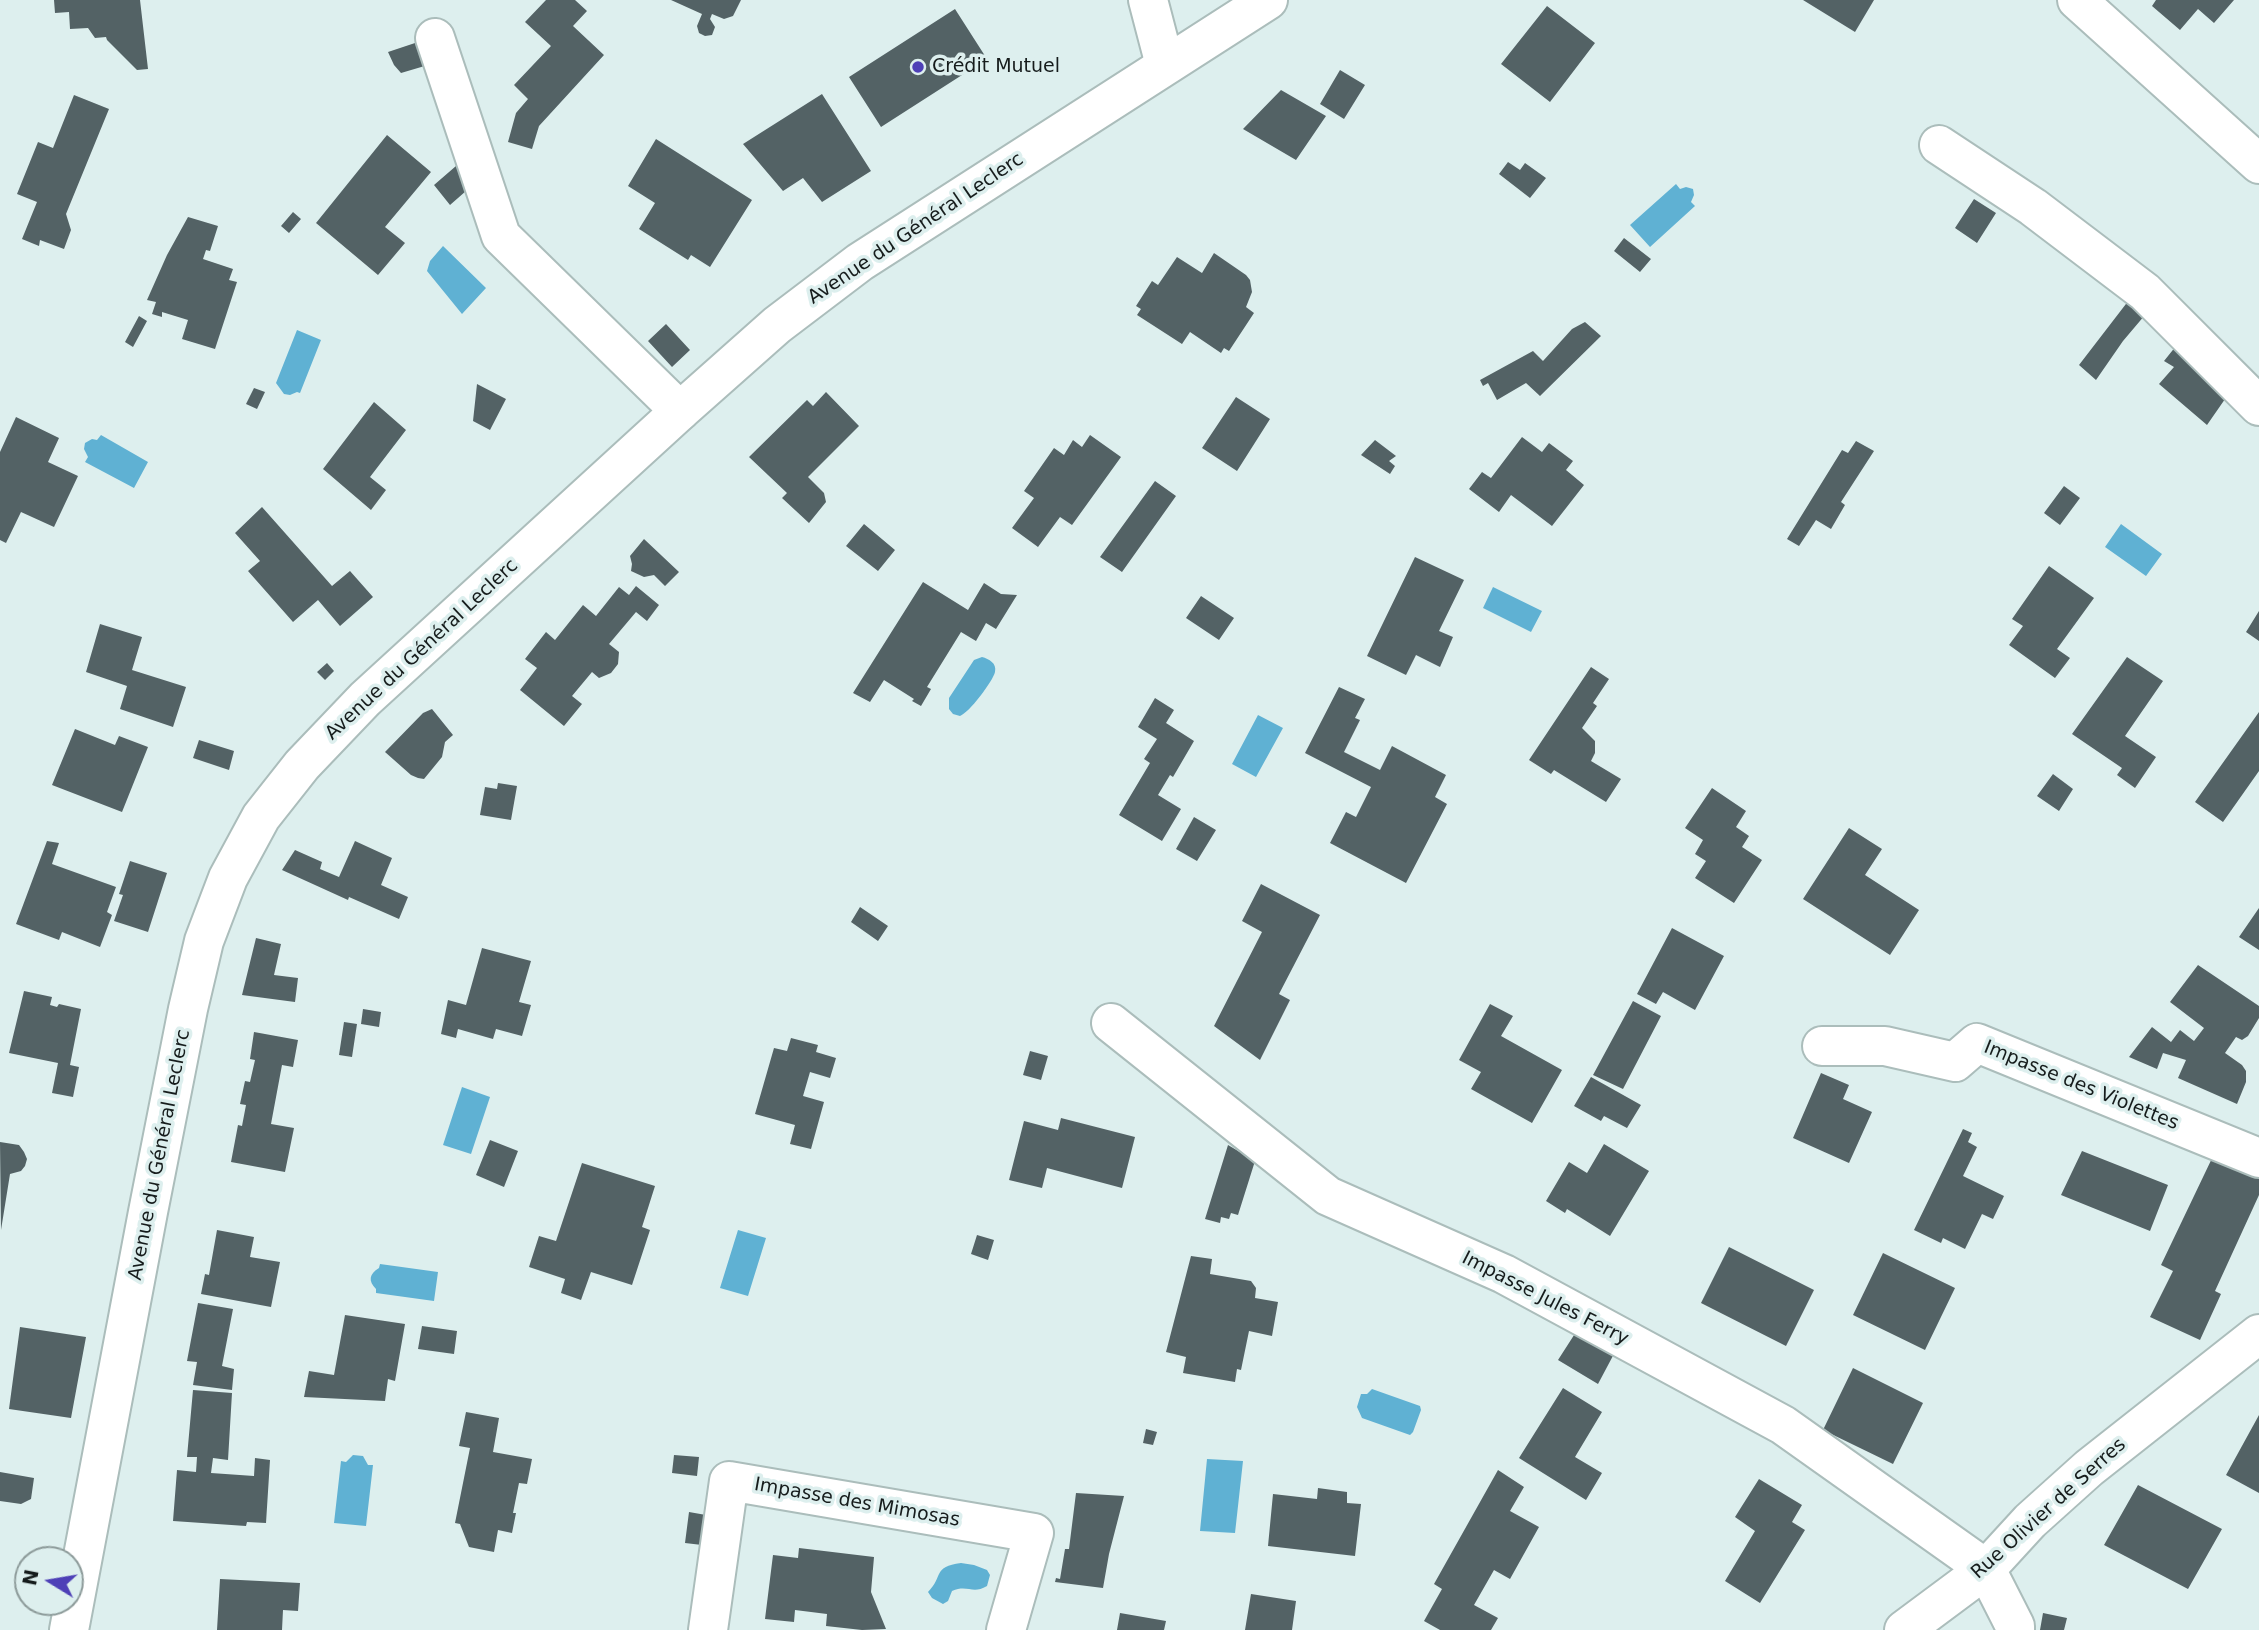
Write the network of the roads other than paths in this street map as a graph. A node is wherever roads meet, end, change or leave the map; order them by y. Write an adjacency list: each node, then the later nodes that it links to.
1 (1148, 0): 5 (street)
2 (1268, 0): 5 (street, Avenue du Général Leclerc)
3 (2077, 0): 7 (street)
4 (435, 38): 9 (street)
5 (1165, 65): 9 (street, Avenue du Général Leclerc)
6 (1939, 145): 8 (street)
7 (2259, 164)
8 (2259, 406)
9 (680, 411): 15 (street, Avenue du Général Leclerc)
10 (1111, 1023): 14 (street, Impasse Jules Ferry)
11 (1822, 1046): 12 (street, Impasse des Violettes)
12 (2259, 1158)
13 (2259, 1334): 14 (street, Rue Olivier de Serres)
14 (1986, 1569): 18 (street, Rue Olivier de Serres); 19 (street)
15 (69, 1630)
16 (708, 1630): 17 (street, Impasse des Mimosas)
17 (1006, 1630)
18 (1905, 1630)
19 (2015, 1630)

